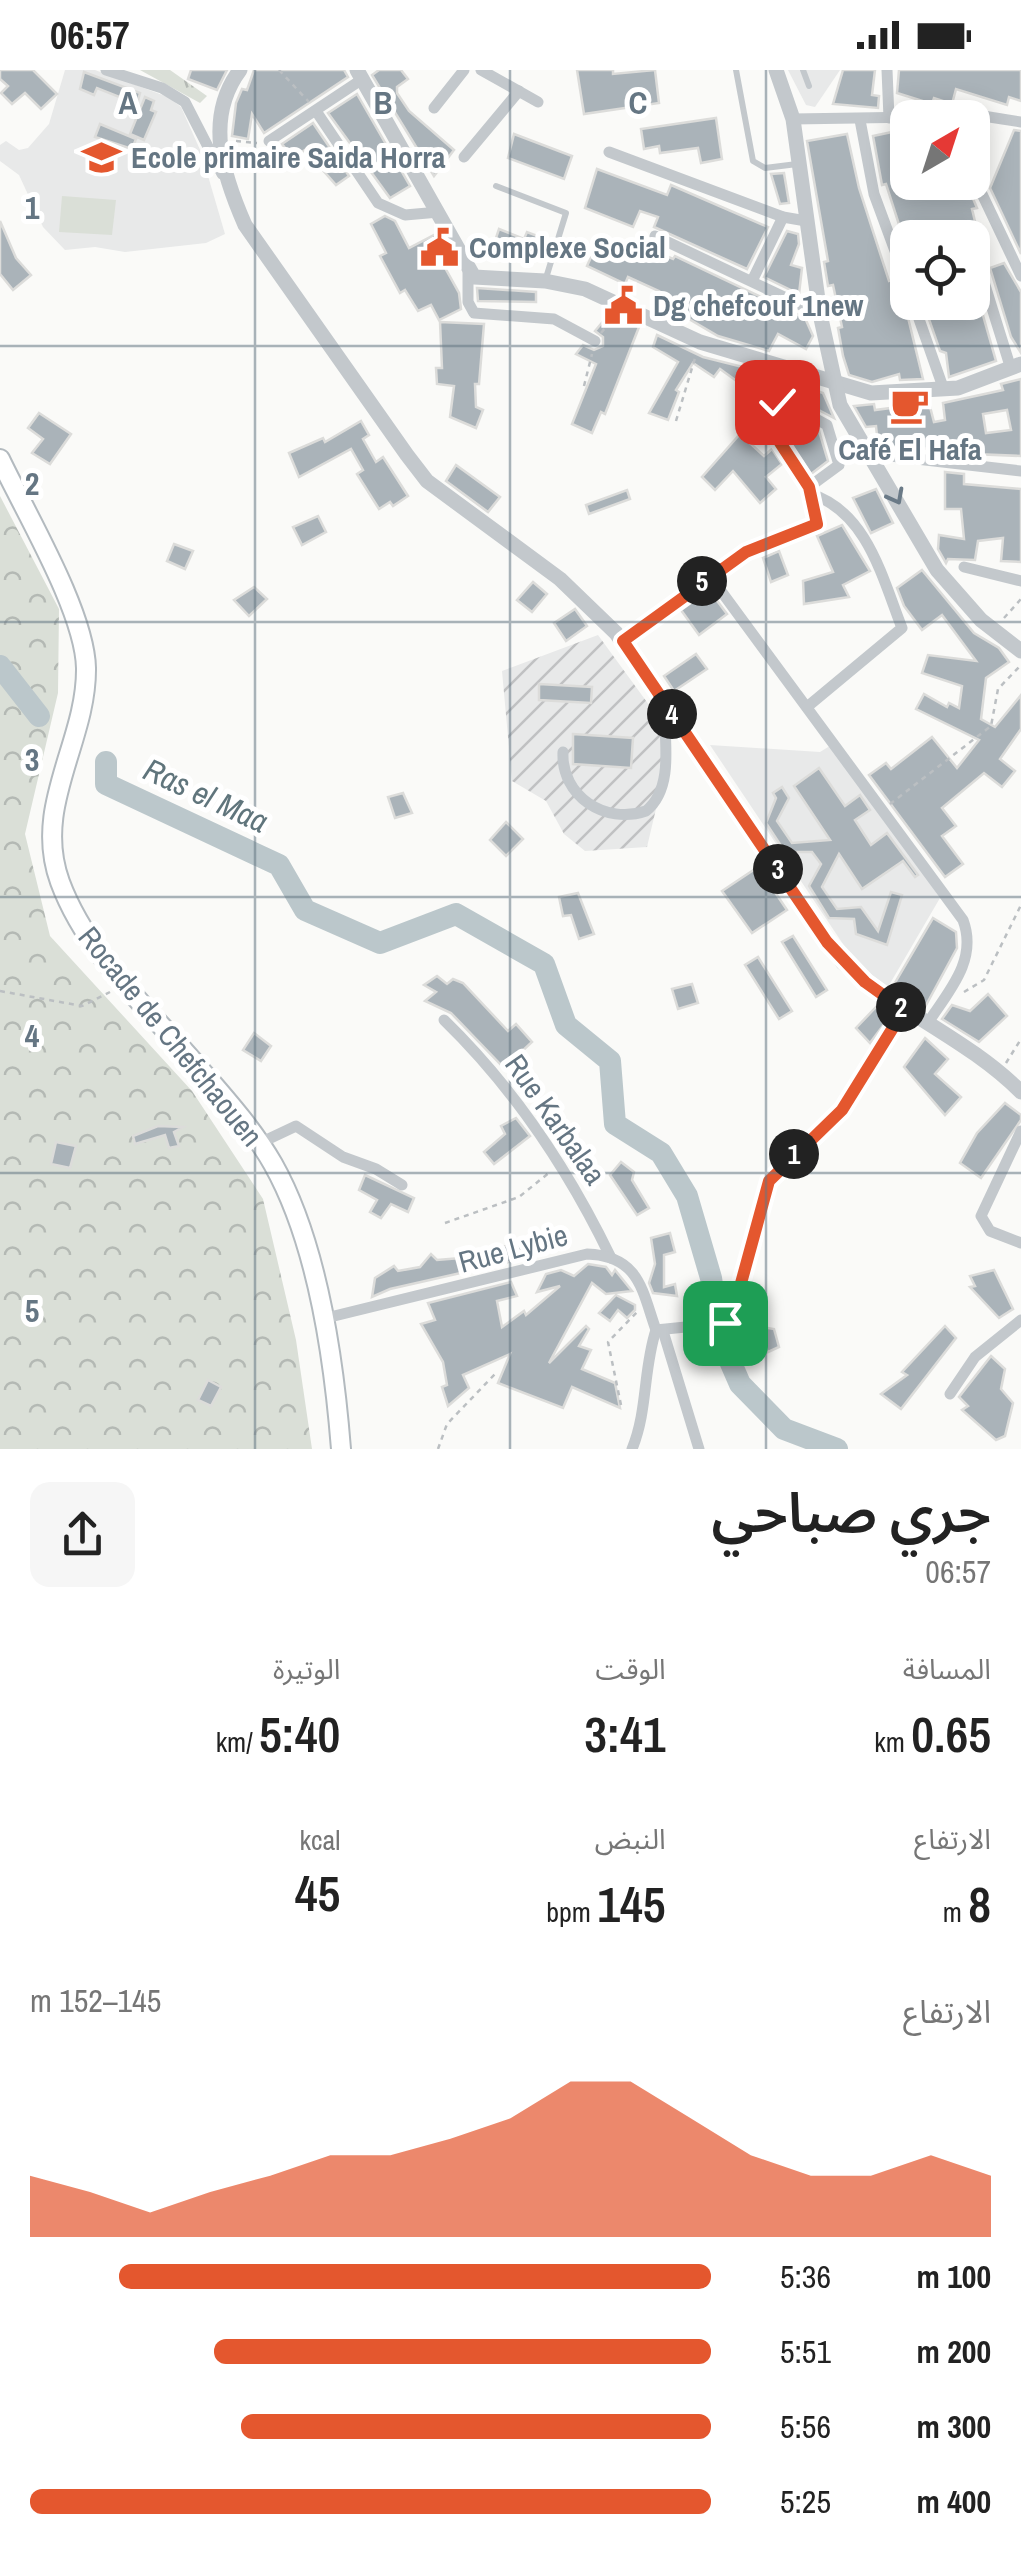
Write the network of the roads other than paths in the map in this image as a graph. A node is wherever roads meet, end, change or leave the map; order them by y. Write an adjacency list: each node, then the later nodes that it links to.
1 (106, 70): 24 (street)
2 (240, 70): 24 (street)
3 (464, 70): 13 (street)
4 (481, 70): 11 (street)
5 (736, 70): 23 (lane)
6 (776, 70): 16 (street)
7 (802, 70): 10 (lane)
8 (887, 70): 15 (street)
9 (359, 73): 14 (street); 27 (street)
10 (810, 86)
11 (519, 91): 12 (street); 22 (street)
12 (538, 102)
13 (434, 108)
14 (316, 111): 20 (street); 27 (street)
15 (888, 118): 17 (street)
16 (793, 119): 17 (street); 23 (street)
17 (860, 120): 31 (street)
18 (990, 120): 19 (street)
19 (1021, 122)
20 (269, 141)
21 (609, 152): 28 (street)
22 (464, 157)
23 (798, 163): 29 (street)
24 (226, 182): 50 (street)
25 (496, 186): 35 (lane)
26 (984, 200): 33 (street)
27 (438, 212): 32 (street)
28 (783, 217): 29 (street); 34 (street)
29 (806, 221): 37 (street)
30 (655, 236): 34 (street)
31 (890, 237)
32 (468, 272): 35 (street); 39 (street)
33 (1021, 276)
34 (753, 279): 37 (street)
35 (545, 281): 41 (street)
36 (990, 296): 40 (street)
37 (820, 314): 41 (street)
38 (919, 320): 42 (street)
39 (595, 341)
40 (1016, 366): 42 (street)
41 (836, 381): 42 (street); 43 (street)
42 (944, 390)
43 (873, 454): 45 (street); 51 (street, one-way to 51)
44 (0, 459): 60 (main road, Rocade de Chefchaouen)
45 (1021, 471)
46 (810, 490): 46 (street); 48 (street); 53 (street)
47 (964, 567): 49 (street)
48 (710, 576): 50 (street); 53 (street)
49 (1021, 582)
50 (623, 641): 52 (street)
51 (1021, 652)
52 (664, 700): 54 (street); 55 (street)
53 (807, 707): 57 (street)
54 (563, 752)
55 (904, 1010): 57 (street); 66 (street)
56 (444, 1020): 63 (street, Rue Karbalaa)
57 (927, 1024): 58 (street)
58 (1021, 1092)
59 (1021, 1131): 62 (street)
60 (260, 1143): 61 (street); 64 (main road, Rocade de Chefchaouen)
61 (402, 1185)
62 (1021, 1243)
63 (611, 1258): 64 (street, Rue Lybie); 66 (street, Rue Lybie)
64 (322, 1319): 68 (main road, Rocade de Chefchaouen)
65 (1021, 1320): 67 (street)
66 (664, 1331): 69 (street); 70 (street, Rue Lybie)
67 (950, 1394)
68 (340, 1449)
69 (632, 1449)
70 (699, 1449)

